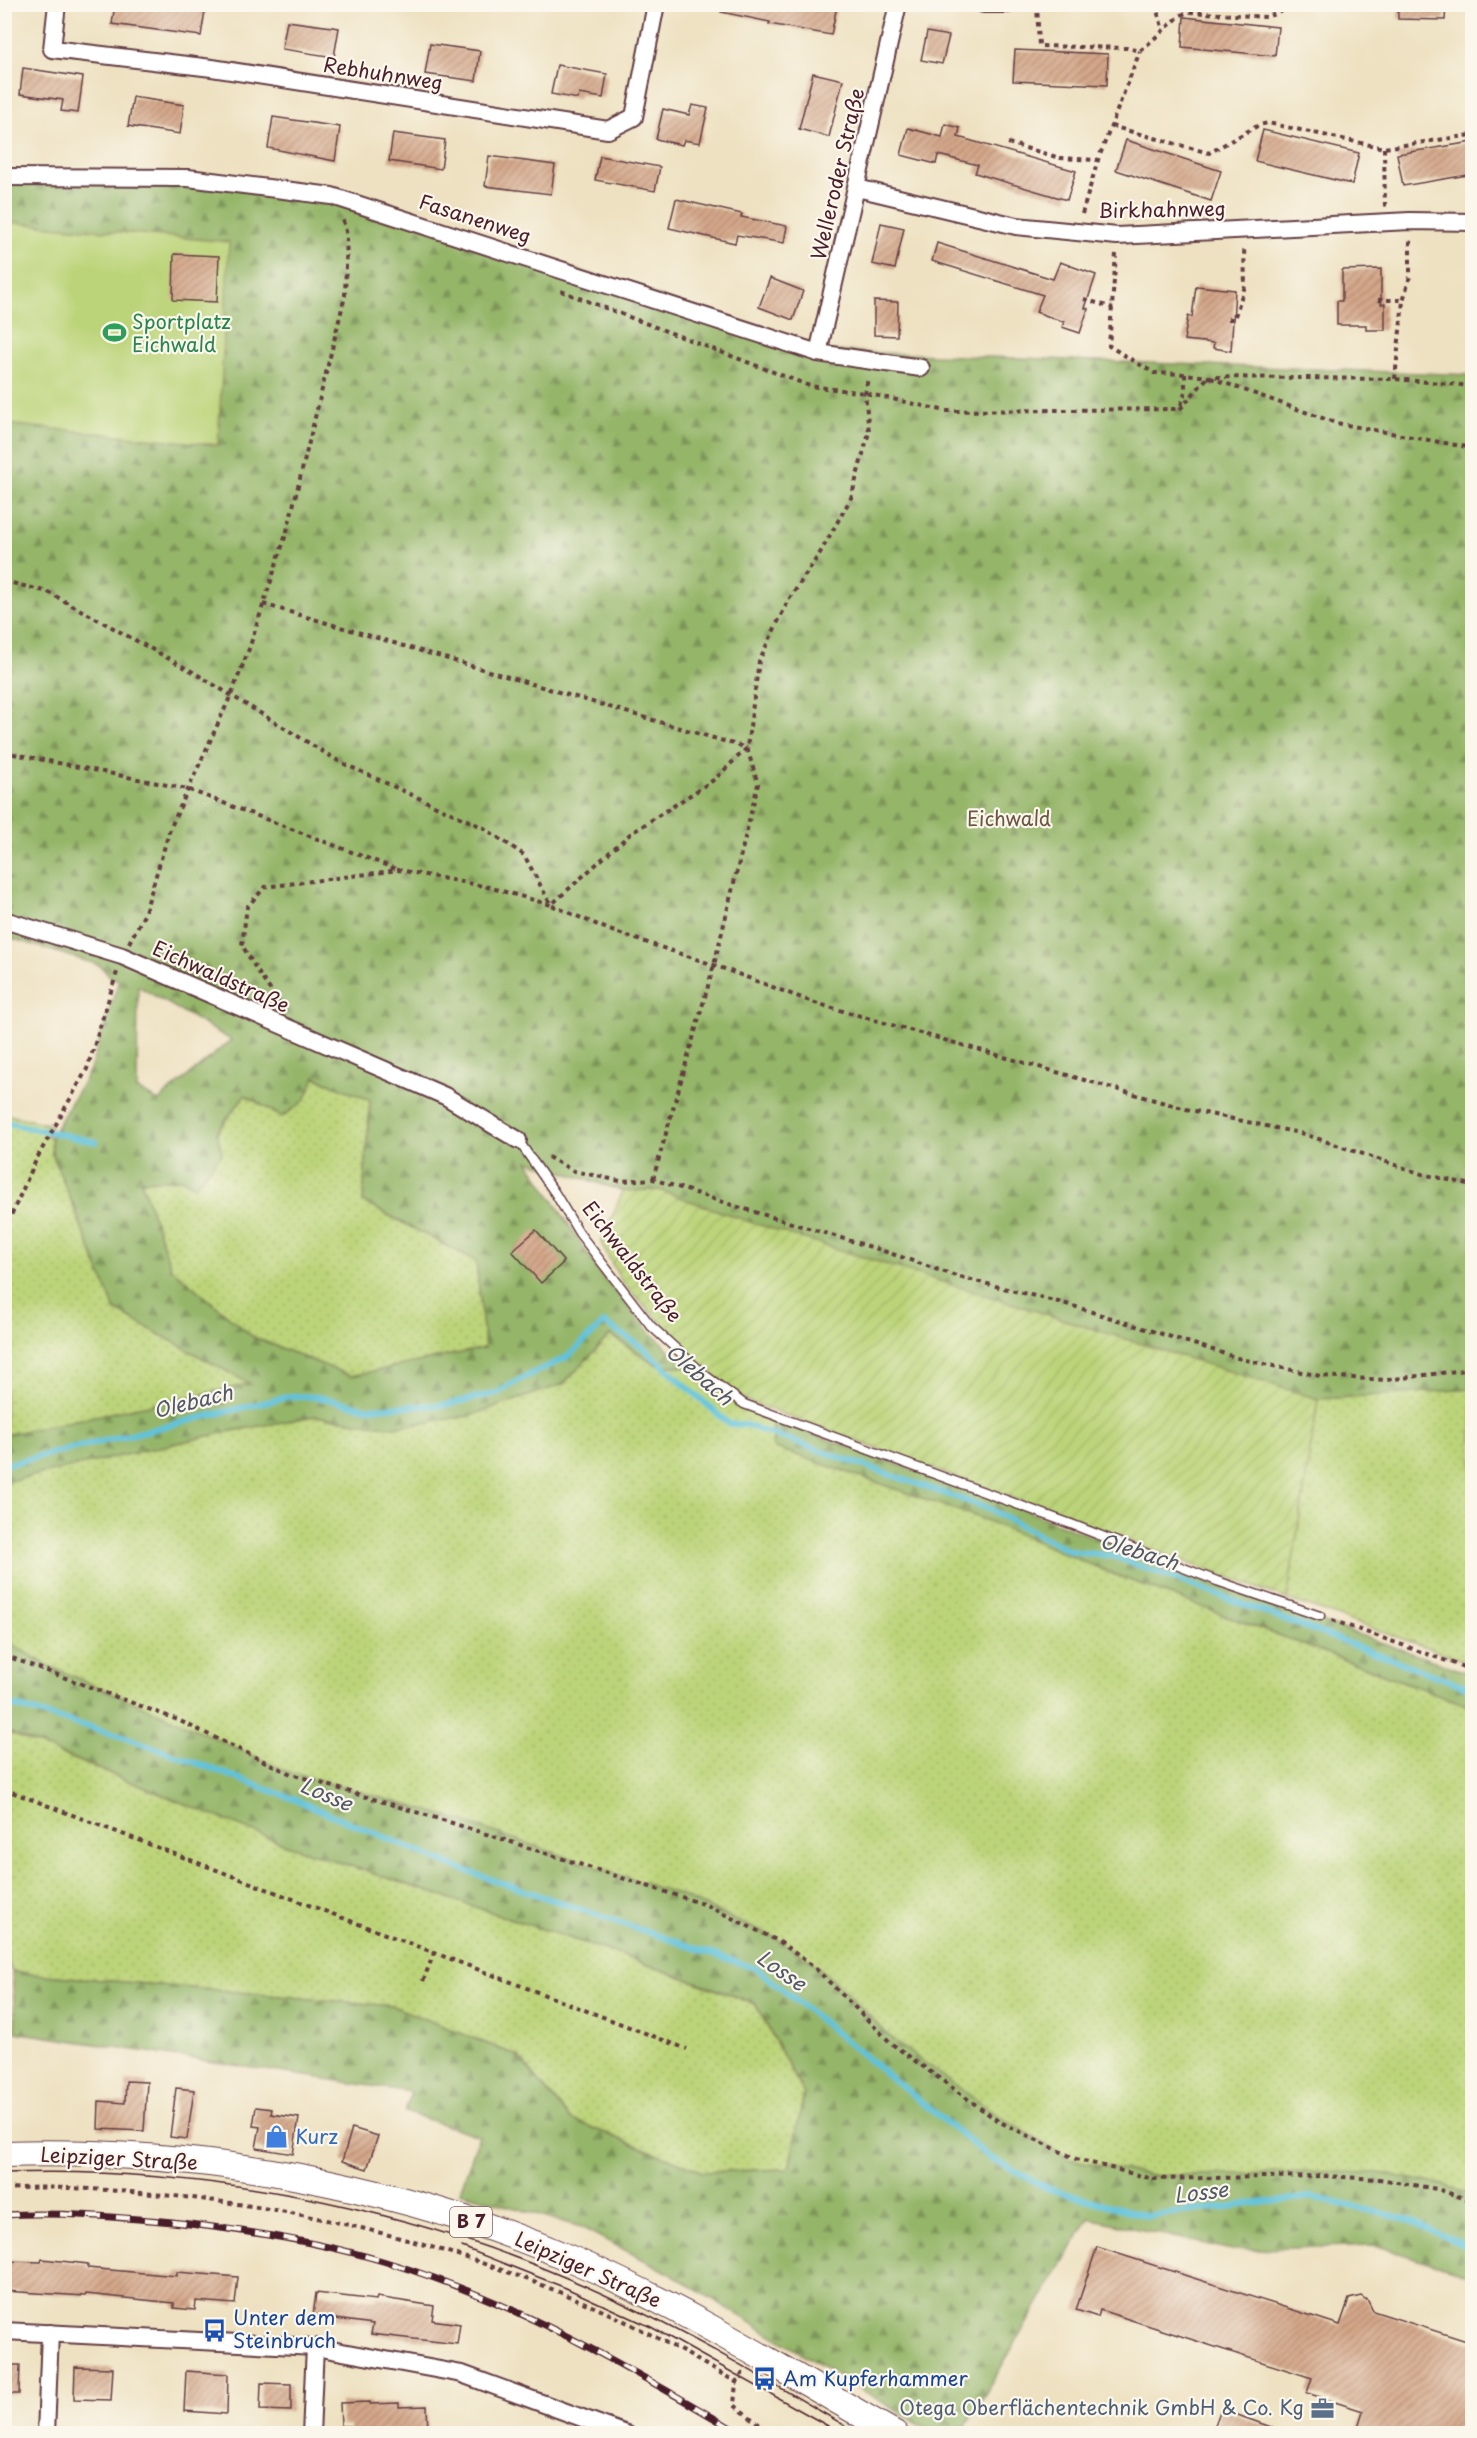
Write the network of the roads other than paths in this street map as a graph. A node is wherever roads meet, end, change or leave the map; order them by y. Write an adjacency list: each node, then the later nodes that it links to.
1 (57, 4): 2 (street, Rebhuhnweg)
2 (656, 4)
3 (898, 4): 7 (street, Welleroder Straße)
4 (983, 4): 5 (street)
5 (1009, 4)
6 (4, 177): 9 (street, Fasanenweg)
7 (857, 188): 8 (street, Birkhahnweg); 9 (street, Welleroder Straße)
8 (1473, 222)
9 (818, 353): 10 (street, Fasanenweg)
10 (921, 368)
11 (4, 920): 12 (street, Eichwaldstraße)
12 (518, 1140): 13 (lane, Eichwaldstraße)
13 (1320, 1616)
14 (4, 2154): 21 (main road, Leipziger Straße / B 7)
15 (4, 2331): 16 (street)
16 (50, 2333): 17 (street); 18 (street)
17 (315, 2347): 19 (street); 20 (street)
18 (46, 2433)
19 (311, 2433)
20 (626, 2433)
21 (895, 2433)

